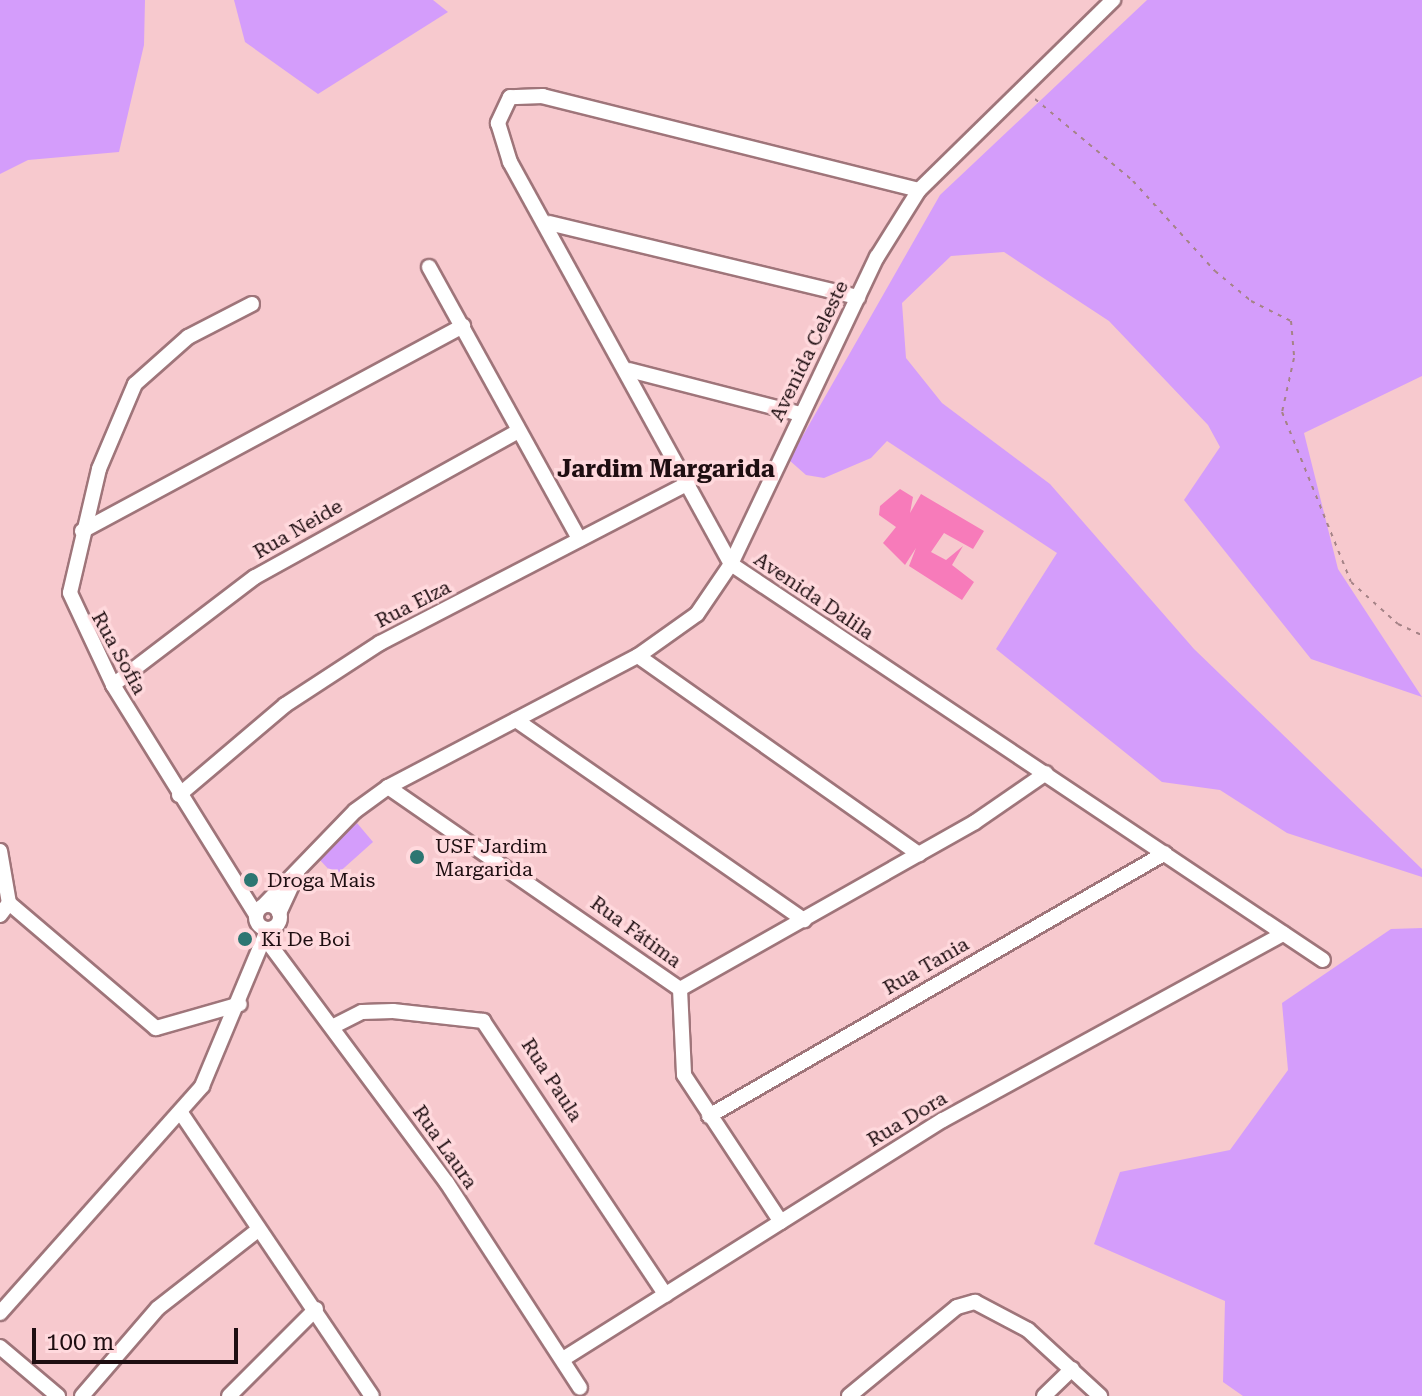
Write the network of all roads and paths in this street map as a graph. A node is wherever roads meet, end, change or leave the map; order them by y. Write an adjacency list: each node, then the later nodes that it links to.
1 (1113, 0): 2 (street, Avenida Celeste)
2 (1022, 88): 3 (street, Avenida Celeste); 16 (path)
3 (919, 190): 4 (street, Avenida Dalila); 6 (street, Avenida Celeste)
4 (549, 223): 6 (street); 9 (street, Avenida Dalila)
5 (429, 267): 8 (street)
6 (858, 297): 10 (street, Avenida Celeste)
7 (252, 304): 13 (street, Rua Sofia)
8 (463, 326): 11 (street); 13 (street)
9 (629, 370): 10 (street); 12 (street, Avenida Dalila)
10 (800, 414): 15 (street, Avenida Celeste)
11 (518, 431): 14 (street); 18 (street, Rua Neide)
12 (689, 483): 14 (street, Rua Elza); 15 (street, Avenida Dalila)
13 (82, 531): 18 (street, Rua Sofia)
14 (579, 539): 22 (street, Rua Elza)
15 (731, 564): 17 (street, Avenida Celeste); 20 (street, Avenida Dalila)
16 (1422, 635)
17 (638, 656): 19 (street, Avenida Celeste); 25 (street)
18 (113, 685): 22 (street, Rua Sofia)
19 (516, 720): 21 (street, Avenida Celeste); 30 (street)
20 (1046, 773): 24 (street, Avenida Dalila); 25 (street)
21 (388, 787): 26 (street, Avenida Celeste); 34 (street, Rua Fátima)
22 (179, 795): 28 (street, Rua Sofia)
23 (0, 851): 27 (street)
24 (1165, 853): 32 (street, Avenida Dalila); 38 (street, Rua Tania)
25 (919, 854): 30 (street)
26 (304, 859): 28 (street, Avenida Celeste); 29 (street, Avenida Celeste)
27 (4, 909): 35 (street)
28 (260, 910): 29 (street); 31 (street, Rua Sofia)
29 (279, 913): 31 (street, Avenida Celeste)
30 (804, 920): 34 (street)
31 (266, 934): 35 (street, Avenida Celeste); 36 (street, Rua Laura)
32 (1283, 934): 33 (street, Avenida Dalila); 39 (street, Rua Dora)
33 (1323, 960)
34 (680, 989): 38 (street, Rua Fátima)
35 (240, 1004): 37 (street, Avenida Celeste)
36 (334, 1026): 41 (street, Rua Paula); 45 (street, Rua Laura)
37 (181, 1113): 40 (street); 43 (street, Avenida Celeste)
38 (709, 1116): 39 (street, Rua Fátima)
39 (781, 1222): 41 (street, Rua Dora)
40 (259, 1229): 42 (street); 49 (street)
41 (666, 1295): 45 (street, Rua Dora)
42 (316, 1309): 50 (street); 51 (street)
43 (0, 1313)
44 (0, 1347): 48 (street)
45 (563, 1359): 47 (street, Rua Laura)
46 (1072, 1369): 52 (street); 53 (street); 54 (street)
47 (580, 1388)
48 (58, 1396)
49 (82, 1396)
50 (229, 1396)
51 (372, 1396)
52 (849, 1396)
53 (1044, 1396)
54 (1100, 1396)

